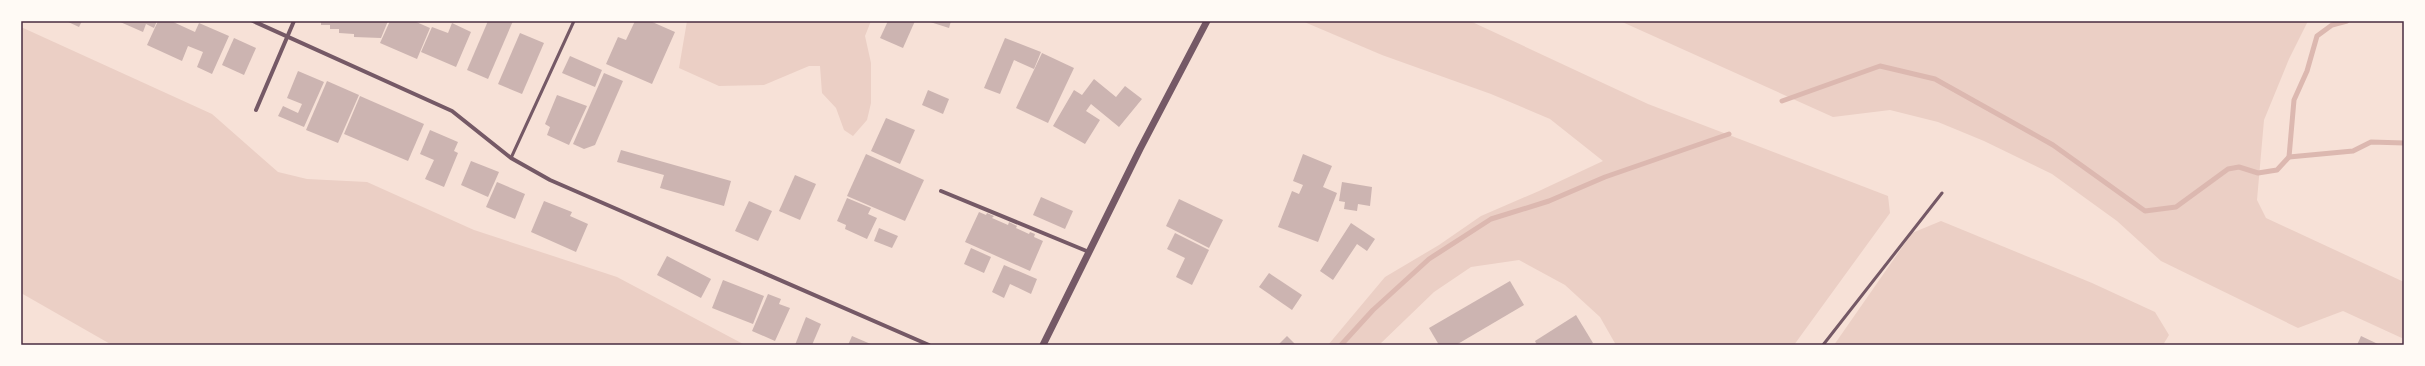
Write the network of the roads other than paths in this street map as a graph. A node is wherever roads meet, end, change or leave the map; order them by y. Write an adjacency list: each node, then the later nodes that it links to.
1 (253, 21): 5 (street)
2 (294, 21): 5 (street)
3 (574, 21): 7 (lane)
4 (1207, 21): 10 (street)
5 (288, 36): 6 (street); 7 (street)
6 (256, 110)
7 (511, 158): 11 (street)
8 (941, 191): 10 (street)
9 (1942, 193): 13 (lane)
10 (1089, 252): 12 (street)
11 (929, 345)
12 (1043, 345)
13 (1823, 345)

